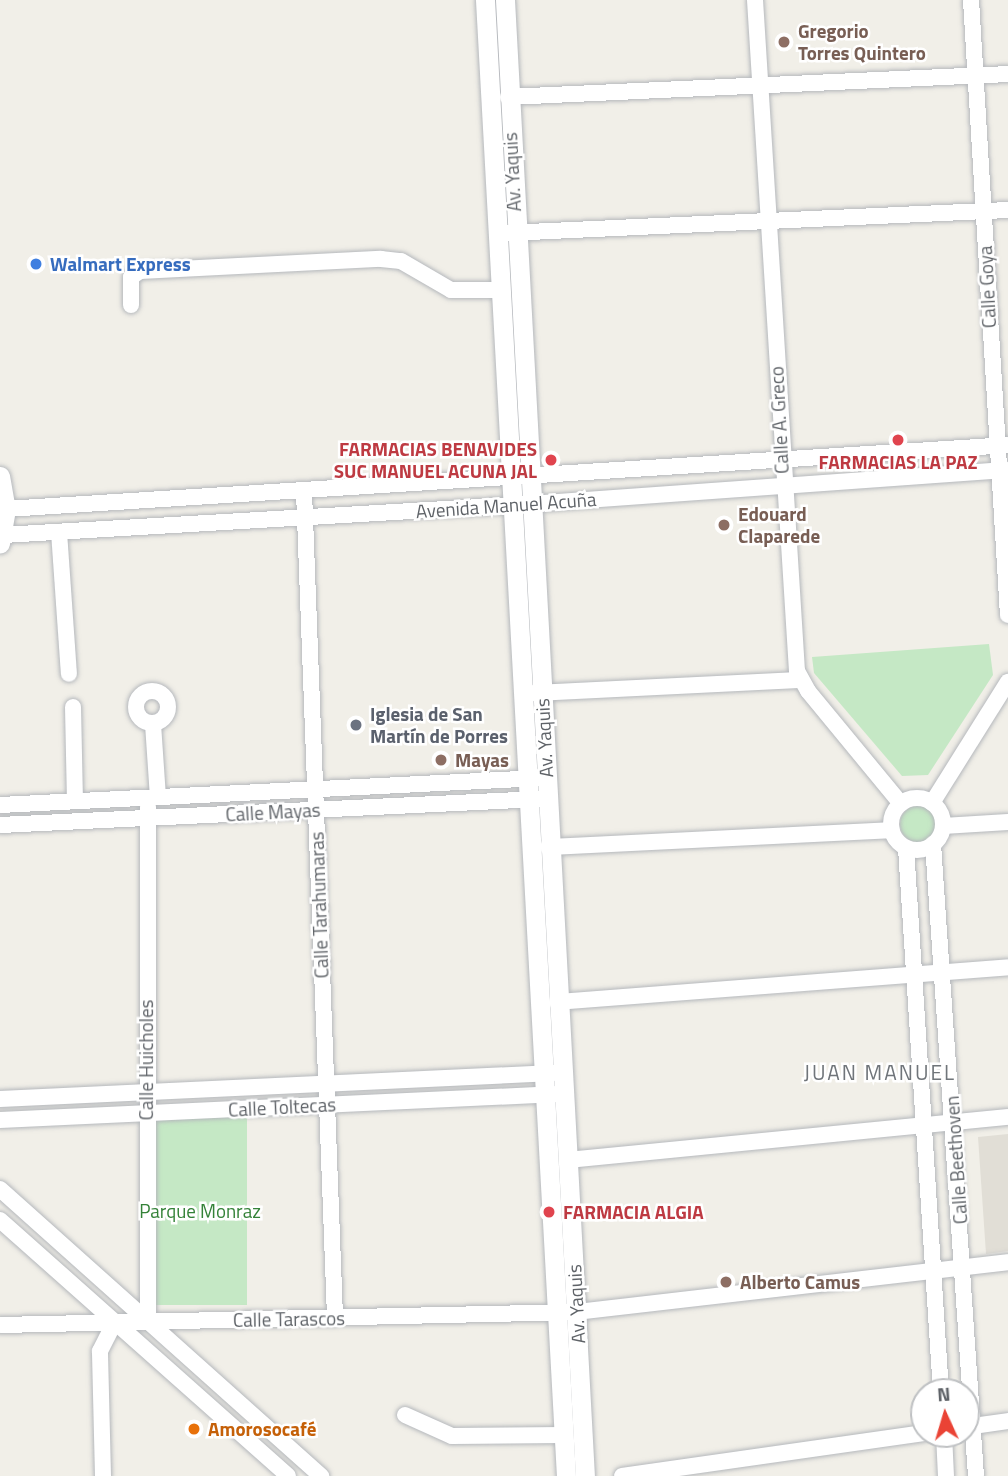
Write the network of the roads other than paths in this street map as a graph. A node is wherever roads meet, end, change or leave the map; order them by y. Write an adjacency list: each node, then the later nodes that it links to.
1 (485, 0): 13 (street, Av. Yaquis)
2 (505, 0): 8 (street, Av. Yaquis)
3 (755, 0): 7 (street, Calle A. Greco)
4 (971, 0): 6 (street, Calle Goya)
5 (1008, 74): 6 (street)
6 (975, 75): 7 (street); 10 (street, Calle Goya)
7 (760, 85): 8 (street); 11 (street, Calle A. Greco)
8 (508, 97): 12 (street, Av. Yaquis)
9 (1008, 210): 10 (street)
10 (983, 211): 11 (street); 16 (street, Calle Goya)
11 (768, 220): 12 (street); 17 (street, Calle A. Greco)
12 (515, 232): 13 (street); 20 (street, Av. Yaquis)
13 (494, 233): 14 (street, Av. Yaquis)
14 (498, 290): 15 (street); 21 (street, Av. Yaquis)
15 (131, 305)
16 (1002, 445): 17 (street, Avenida Manuel Acuña); 18 (street, Calle Goya)
17 (781, 460): 20 (street, Avenida Manuel Acuña); 22 (street, Calle A. Greco)
18 (1003, 470): 22 (street, Avenida Manuel Acuña); 30 (street, Calle Goya)
19 (0, 476): 26 (street)
20 (529, 478): 21 (street, Avenida Manuel Acuña); 24 (street, Av. Yaquis)
21 (508, 479): 23 (street, Avenida Manuel Acuña); 25 (street, Av. Yaquis)
22 (783, 485): 24 (street, Avenida Manuel Acuña); 32 (street, Calle A. Greco)
23 (304, 491): 26 (street, Avenida Manuel Acuña); 27 (street, Calle Tarahumaras)
24 (531, 505): 25 (street, Avenida Manuel Acuña); 34 (street, Av. Yaquis)
25 (510, 506): 27 (street, Avenida Manuel Acuña); 35 (street, Av. Yaquis)
26 (6, 509): 29 (street)
27 (304, 517): 28 (street, Avenida Manuel Acuña); 40 (street, Calle Tarahumaras)
28 (59, 532): 29 (street, Avenida Manuel Acuña); 31 (street)
29 (1, 539)
30 (1008, 615)
31 (69, 674)
32 (801, 680): 34 (street); 46 (street)
33 (1008, 682): 45 (street)
34 (541, 693): 35 (street); 38 (street, Av. Yaquis)
35 (520, 694): 39 (street, Av. Yaquis)
36 (73, 707): 44 (street)
37 (153, 724): 41 (street, Calle Huicholes)
38 (546, 778): 39 (street, Calle Mayas); 42 (street, Av. Yaquis)
39 (525, 779): 40 (street, Calle Mayas); 43 (street, Av. Yaquis)
40 (315, 789): 41 (street, Calle Mayas); 48 (street, Calle Tarahumaras)
41 (153, 797): 44 (street, Calle Mayas); 49 (street, Calle Huicholes)
42 (547, 799): 43 (street, Calle Mayas); 55 (street, Av. Yaquis)
43 (526, 800): 48 (street, Calle Mayas); 62 (street, Av. Yaquis)
44 (75, 801): 47 (street, Calle Mayas)
45 (932, 803): 46 (street); 52 (street)
46 (901, 804): 53 (street)
47 (0, 805)
48 (316, 810): 49 (street, Calle Mayas); 63 (street, Calle Tarahumaras)
49 (148, 818): 51 (street, Calle Mayas); 64 (street, Calle Huicholes)
50 (1008, 822): 52 (street)
51 (0, 825)
52 (943, 827): 54 (street)
53 (892, 830): 55 (street); 56 (street)
54 (933, 844): 56 (street); 58 (street, Calle Beethoven)
55 (548, 847): 60 (street, Av. Yaquis)
56 (906, 848): 59 (street, Calle Beethoven)
57 (1008, 967): 58 (street)
58 (942, 973): 59 (street); 71 (street, Calle Beethoven)
59 (914, 975): 60 (street); 72 (street, Calle Beethoven)
60 (557, 1002): 61 (street, Av. Yaquis)
61 (562, 1072): 62 (street, Calle Toltecas); 65 (street, Av. Yaquis)
62 (542, 1073): 63 (street, Calle Toltecas); 65 (street, Av. Yaquis)
63 (326, 1084): 64 (street, Calle Toltecas); 67 (street, Calle Tarahumaras)
64 (146, 1092): 66 (street, Calle Toltecas); 68 (street, Calle Huicholes)
65 (553, 1094): 67 (street, Calle Toltecas); 73 (street, Av. Yaquis); 79 (street, Av. Yaquis)
66 (0, 1099)
67 (327, 1105): 68 (street, Calle Toltecas); 81 (street, Calle Tarahumaras)
68 (146, 1113): 70 (street, Calle Toltecas); 82 (street, Calle Huicholes)
69 (1008, 1117): 71 (street)
70 (0, 1120)
71 (954, 1122): 72 (street); 77 (street, Calle Beethoven)
72 (924, 1125): 73 (street); 78 (street, Calle Beethoven)
73 (568, 1160): 80 (street, Av. Yaquis)
74 (0, 1189): 82 (street)
75 (0, 1220): 83 (street)
76 (1008, 1262): 77 (street, Calle Tarascos)
77 (964, 1267): 78 (street, Calle Tarascos); 86 (street, Calle Beethoven)
78 (933, 1271): 80 (street, Calle Tarascos); 85 (street, Calle Beethoven)
79 (556, 1312): 80 (street, Calle Tarascos); 81 (street, Calle Tarascos); 90 (street, Av. Yaquis)
80 (577, 1312): 98 (street, Av. Yaquis)
81 (335, 1318): 82 (street, Calle Tarascos)
82 (148, 1322): 83 (street, Calle Tarascos); 96 (street)
83 (114, 1323): 84 (street, Calle Tarascos); 94 (street); 95 (street)
84 (0, 1325)
85 (940, 1378)
86 (968, 1378)
87 (405, 1415): 90 (street)
88 (1008, 1421): 89 (street)
89 (980, 1425)
90 (563, 1435): 97 (street, Av. Yaquis)
91 (910, 1435): 99 (street)
92 (945, 1448): 100 (street)
93 (973, 1448): 101 (street, Calle Beethoven)
94 (103, 1476)
95 (288, 1476)
96 (321, 1476)
97 (566, 1476)
98 (585, 1476)
99 (622, 1476)
100 (946, 1476)
101 (976, 1476)

